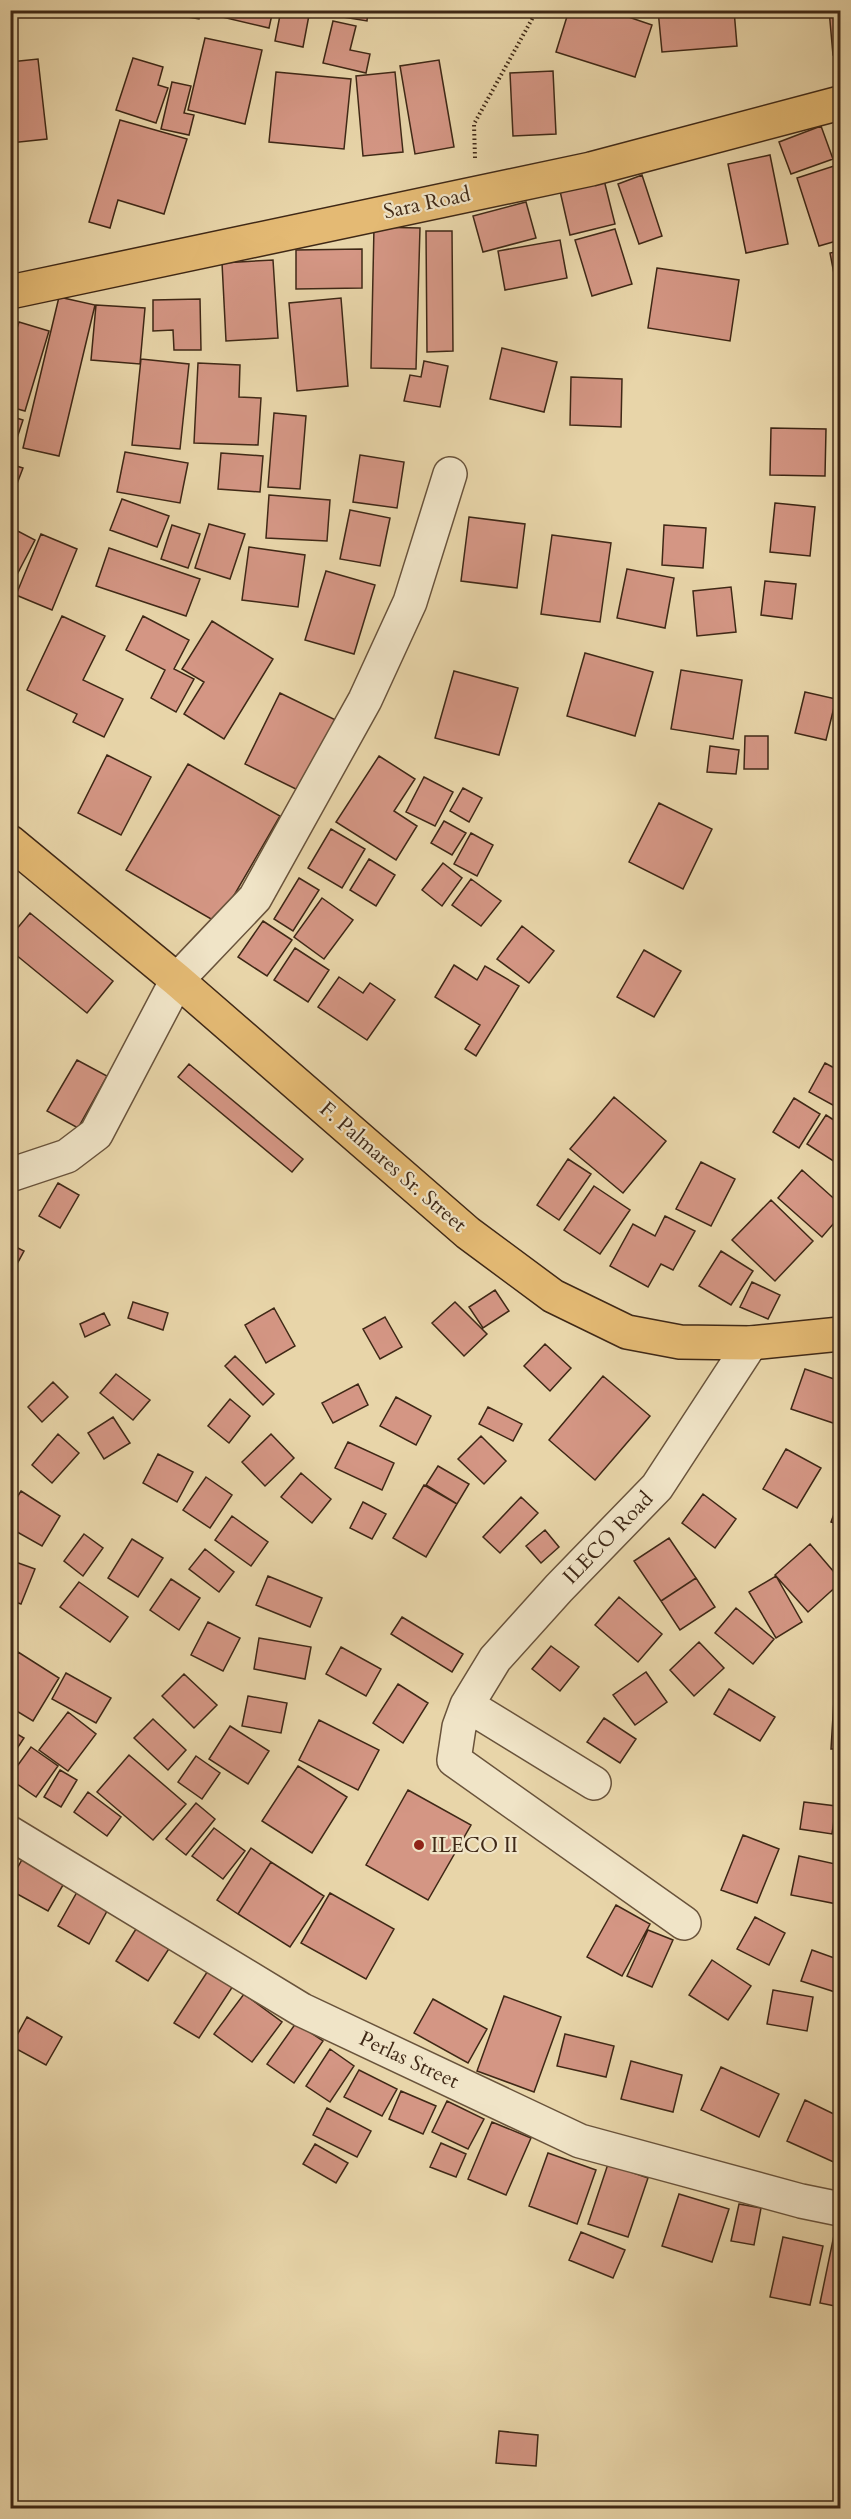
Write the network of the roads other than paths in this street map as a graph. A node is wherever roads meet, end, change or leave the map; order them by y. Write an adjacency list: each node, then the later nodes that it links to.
1 (840, 103): 2 (main road, Sara Road)
2 (10, 292)
3 (450, 474): 5 (street)
4 (10, 842): 5 (main road, F. Palmares Sr. Street)
5 (177, 980): 6 (street); 8 (main road, F. Palmares Sr. Street)
6 (10, 1176)
7 (840, 1334): 8 (main road, F. Palmares Sr. Street)
8 (751, 1343): 9 (street, ILECO Road)
9 (463, 1716): 10 (street); 12 (street)
10 (594, 1783)
11 (10, 1833): 13 (street, Perlas Street)
12 (684, 1923)
13 (840, 2209)

